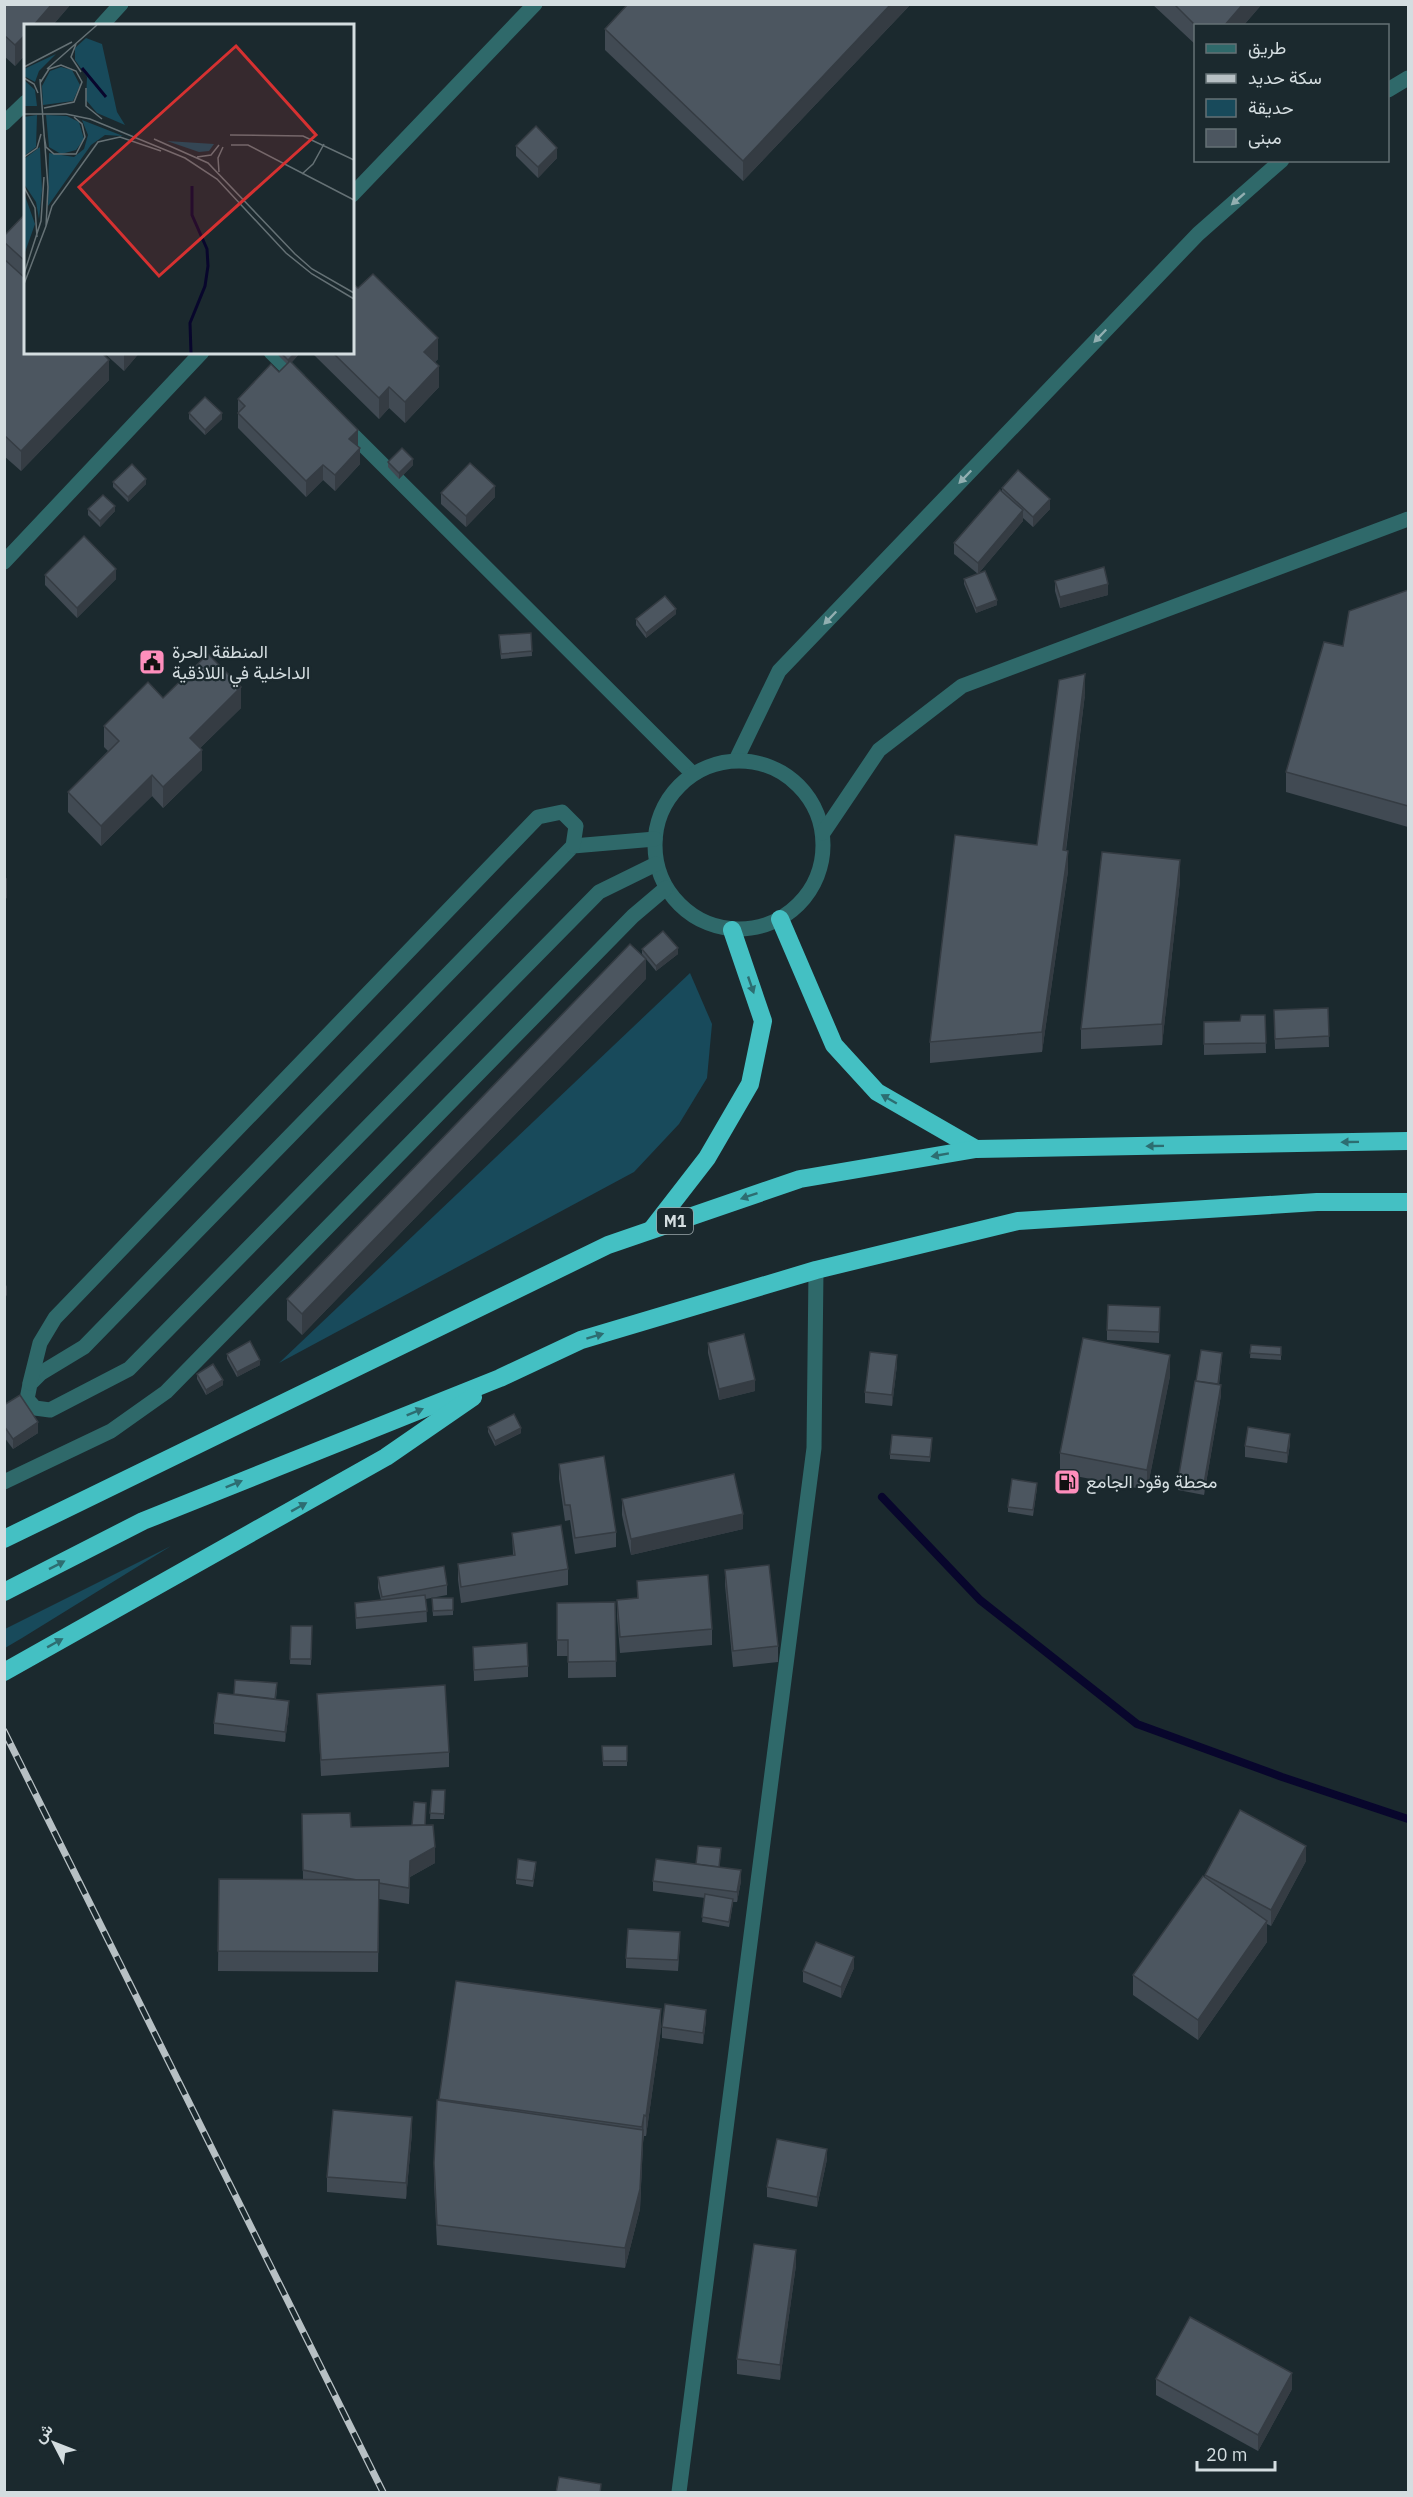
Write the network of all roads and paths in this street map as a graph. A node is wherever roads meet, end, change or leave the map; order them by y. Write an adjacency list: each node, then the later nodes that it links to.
1 (121, 4): 3 (street)
2 (535, 4): 9 (street)
3 (102, 24)
4 (1408, 78): 5 (street)
5 (1389, 89)
6 (24, 104): 7 (street)
7 (4, 123)
8 (1280, 162): 16 (street, one-way to 16)
9 (354, 193)
10 (200, 354): 15 (street)
11 (273, 354): 12 (street)
12 (313, 395)
13 (330, 411): 17 (street)
14 (1408, 519): 18 (street)
15 (4, 562)
16 (736, 760): 17 (street); 18 (street)
17 (693, 774): 19 (street)
18 (823, 833): 23 (street)
19 (655, 839): 20 (street); 21 (street)
20 (573, 846): 31 (street); 31 (street)
21 (656, 864): 22 (street); 31 (street)
22 (666, 888): 24 (street); 32 (street)
23 (780, 919): 24 (street); 26 (highway, one-way to 23)
24 (732, 930): 28 (highway, one-way to 28)
25 (1408, 1141): 26 (highway, M1, one-way to 26)
26 (976, 1149): 28 (highway, M1, one-way to 28)
27 (1408, 1202): 29 (highway)
28 (652, 1228): 33 (highway, M1)
29 (816, 1270): 30 (highway, one-way to 29); 36 (street)
30 (500, 1378): 34 (highway, one-way to 30); 35 (highway, one-way to 30)
31 (30, 1384)
32 (4, 1482)
33 (4, 1539)
34 (4, 1592)
35 (4, 1672)
36 (679, 2493)

